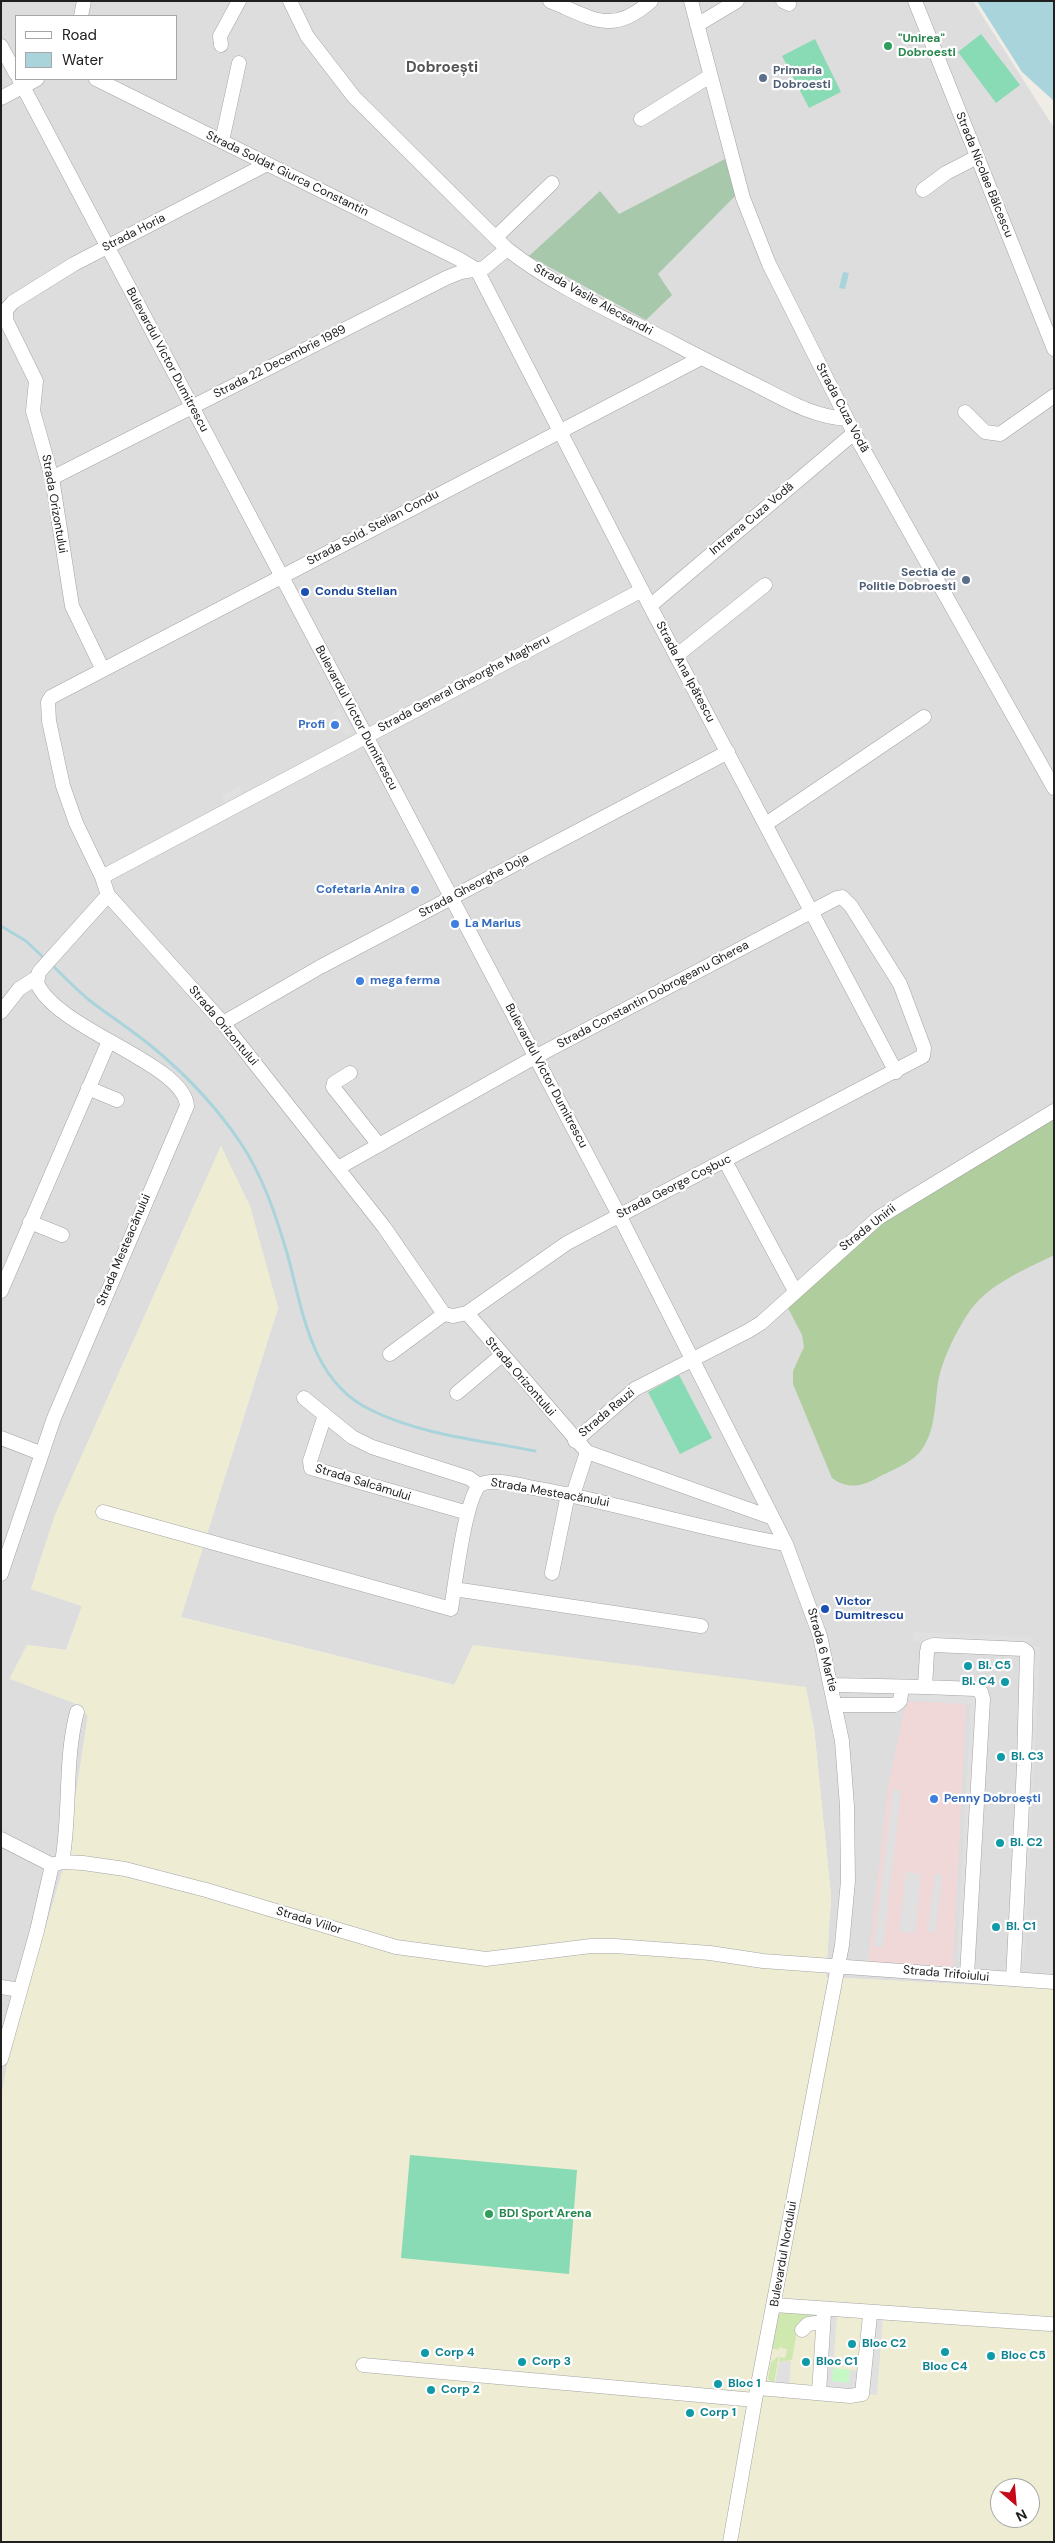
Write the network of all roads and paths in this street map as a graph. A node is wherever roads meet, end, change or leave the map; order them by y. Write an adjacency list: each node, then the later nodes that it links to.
1 (84, 1): 10 (street)
2 (239, 1): 13 (street)
3 (290, 1): 28 (street, Strada Vasile Alecsandri)
4 (550, 1): 5 (street)
5 (651, 1)
6 (691, 1): 12 (street, Strada Cuza Vodă)
7 (737, 1): 12 (street)
8 (915, 1): 11 (street, Strada Nicolae Bălcescu)
9 (921, 1): 11 (street)
10 (81, 15)
11 (921, 16): 24 (street, Strada Nicolae Bălcescu)
12 (697, 25): 17 (street, Strada Cuza Vodă)
13 (221, 45)
14 (1, 46): 16 (street, Bulevardul Victor Dumitrescu)
15 (239, 63): 23 (street)
16 (15, 72)
17 (710, 76): 22 (street); 38 (street, Strada Cuza Vodă)
18 (18, 80): 21 (street)
19 (20, 80): 29 (street, Bulevardul Victor Dumitrescu)
20 (98, 80): 23 (street, Strada Soldat Giurca Constantin)
21 (1, 98)
22 (640, 119)
23 (222, 141): 25 (street, Strada Soldat Giurca Constantin)
24 (977, 157): 27 (street); 33 (street, Strada Nicolae Bălcescu)
25 (267, 164): 29 (street, Strada Horia); 31 (street, Strada Soldat Giurca Constantin)
26 (552, 183): 28 (street)
27 (923, 190)
28 (496, 237): 30 (street, Strada Vasile Alecsandri)
29 (107, 246): 32 (street, Strada Horia); 36 (street, Bulevardul Victor Dumitrescu)
30 (508, 248): 31 (street, Strada 22 Decembrie 1989); 34 (street, Strada Vasile Alecsandri)
31 (477, 270): 36 (street, Strada 22 Decembrie 1989); 39 (street, Strada Ana Ipătescu)
32 (6, 310): 41 (street, Strada Orizontului)
33 (1054, 349)
34 (701, 358): 38 (street, Strada Vasile Alecsandri); 39 (street, Strada Sold. Stelian Condu)
35 (1054, 396): 37 (street)
36 (192, 406): 41 (street, Strada 22 Decembrie 1989); 42 (street, Bulevardul Victor Dumitrescu)
37 (965, 412)
38 (847, 419): 40 (street, Strada Cuza Vodă)
39 (559, 431): 42 (street, Strada Sold. Stelian Condu); 44 (street, Strada Ana Ipătescu)
40 (854, 433): 45 (street, Intrarea Cuza Vodă); 52 (street, Strada Cuza Vodă)
41 (52, 478): 47 (street, Strada Orizontului)
42 (281, 576): 47 (street, Strada Sold. Stelian Condu); 50 (street, Bulevardul Victor Dumitrescu)
43 (765, 585): 46 (street)
44 (642, 590): 45 (street, Strada Ana Ipătescu); 50 (street, Strada General Gheorghe Magheru)
45 (650, 606): 46 (street, Strada Ana Ipătescu)
46 (676, 656): 51 (street, Strada Ana Ipătescu)
47 (103, 670): 48 (street, Strada Sold. Stelian Condu)
48 (48, 702): 54 (street, Strada Orizontului)
49 (924, 717): 53 (street)
50 (365, 736): 54 (street, Strada General Gheorghe Magheru); 56 (street, Bulevardul Victor Dumitrescu)
51 (728, 752): 53 (street, Strada Ana Ipătescu); 56 (street, Strada Gheorghe Doja)
52 (1054, 788)
53 (766, 824): 57 (street, Strada Ana Ipătescu)
54 (102, 877): 55 (street, Strada Orizontului)
55 (108, 895): 58 (street); 60 (street, Strada Orizontului)
56 (452, 898): 60 (street, Strada Gheorghe Doja); 62 (street, Bulevardul Victor Dumitrescu)
57 (812, 910): 62 (street, Strada Constantin Dobrogeanu Gherea); 63 (street, Strada Ana Ipătescu); 63 (street, Strada Constantin Dobrogeanu Gherea)
58 (37, 975): 59 (street); 61 (street, Strada Mesteacănului)
59 (1, 1012)
60 (223, 1023): 70 (street, Strada Orizontului)
61 (109, 1041): 65 (street); 87 (street, Strada Mesteacănului)
62 (535, 1057): 68 (street, Strada Constantin Dobrogeanu Gherea); 71 (street, Bulevardul Victor Dumitrescu)
63 (896, 1072): 69 (street, Strada George Coșbuc)
64 (350, 1073): 68 (street)
65 (88, 1088): 66 (street); 72 (street)
66 (117, 1100)
67 (1054, 1111): 75 (street, Strada Unirii)
68 (379, 1145): 70 (street, Strada Constantin Dobrogeanu Gherea)
69 (724, 1161): 71 (street, Strada George Coșbuc); 75 (street)
70 (338, 1168): 76 (street, Strada Orizontului)
71 (619, 1215): 77 (street, Strada George Coșbuc); 80 (street, Bulevardul Victor Dumitrescu)
72 (30, 1222): 73 (street); 74 (street)
73 (62, 1234)
74 (1, 1291)
75 (796, 1291): 80 (street, Strada Unirii)
76 (444, 1314): 77 (street); 78 (street)
77 (463, 1314): 79 (street, Strada Orizontului)
78 (390, 1354)
79 (502, 1355): 81 (street); 85 (street, Strada Orizontului)
80 (693, 1359): 85 (street, Strada Rauzi); 92 (street, Strada 6 Martie)
81 (457, 1393)
82 (304, 1398): 83 (street, Strada Mesteacănului)
83 (325, 1416): 88 (street, Strada Mesteacănului); 91 (street, Strada Salcâmului)
84 (1, 1438): 87 (street)
85 (575, 1440): 86 (street, Strada Orizontului)
86 (587, 1452): 89 (street); 92 (street)
87 (40, 1453): 95 (street, Strada Mesteacănului)
88 (478, 1484): 89 (street, Strada Mesteacănului); 91 (street)
89 (571, 1495): 93 (street, Strada Mesteacănului); 94 (street)
90 (102, 1512): 96 (street)
91 (468, 1513): 96 (street)
92 (773, 1518): 93 (street, Strada 6 Martie)
93 (786, 1544): 98 (street, Strada 6 Martie)
94 (552, 1573)
95 (1, 1574)
96 (454, 1589): 97 (street)
97 (700, 1626)
98 (832, 1685): 99 (street); 101 (street, Strada 6 Martie)
99 (902, 1686): 100 (street); 101 (street)
100 (925, 1687): 106 (street); 107 (street)
101 (836, 1705): 105 (street, Strada 6 Martie)
102 (76, 1712): 104 (street)
103 (1, 1839): 104 (street)
104 (57, 1864): 105 (street, Strada Viilor); 110 (street)
105 (838, 1966): 106 (street, Strada Trifoiului); 112 (street, Bulevardul Nordului)
106 (967, 1975): 107 (street, Strada Trifoiului)
107 (1013, 1979): 108 (street, Strada Trifoiului)
108 (1054, 1982)
109 (1, 1987): 110 (street)
110 (20, 1990): 111 (street)
111 (1, 2059)
112 (774, 2305): 114 (street); 118 (street, Bulevardul Nordului)
113 (870, 2315): 117 (street)
114 (1050, 2324)
115 (802, 2330): 117 (street)
116 (364, 2365): 118 (street)
117 (819, 2393): 118 (street)
118 (756, 2394): 119 (street, Bulevardul Nordului)
119 (730, 2542)

